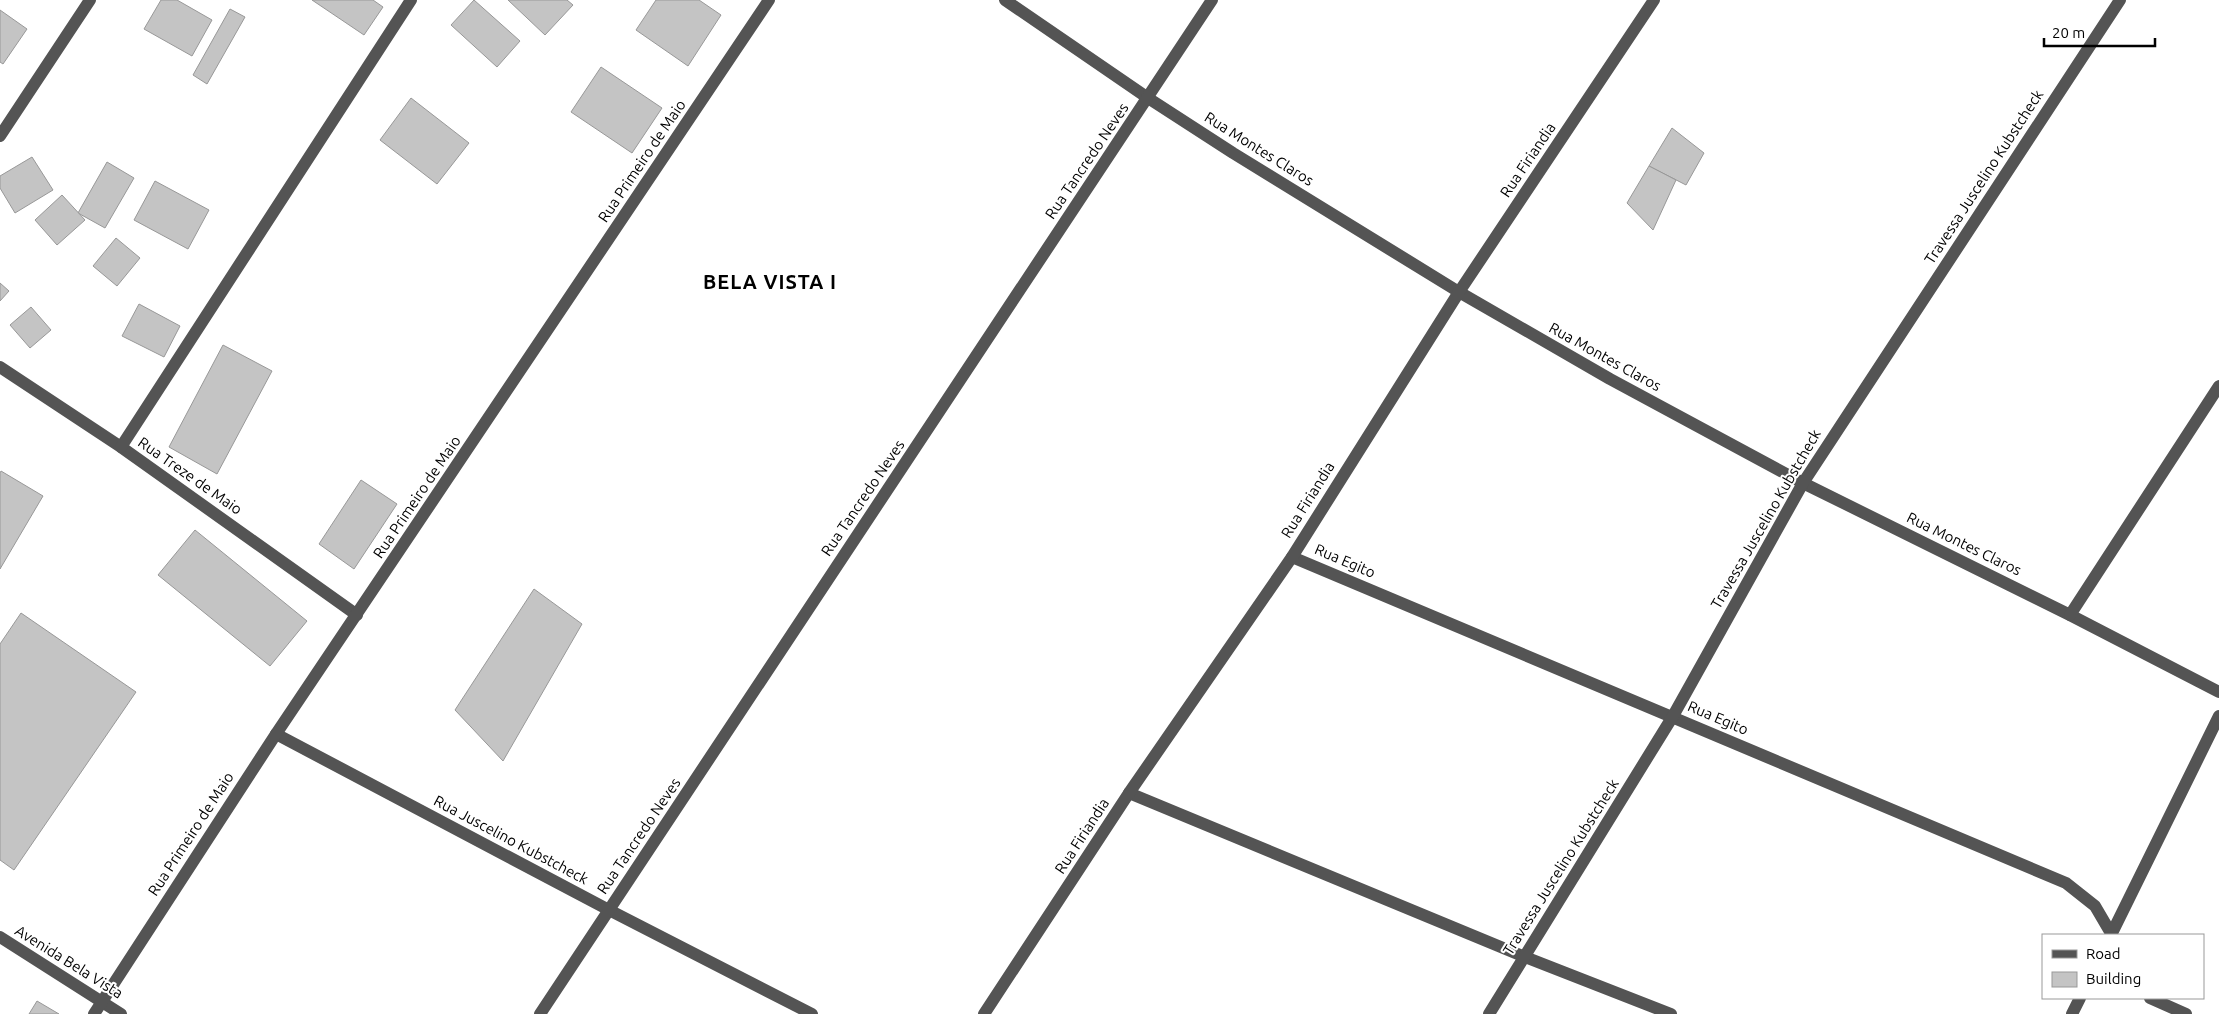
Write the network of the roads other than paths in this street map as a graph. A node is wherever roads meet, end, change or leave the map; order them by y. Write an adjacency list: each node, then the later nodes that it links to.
1 (90, 0): 9 (street)
2 (411, 0): 13 (street)
3 (768, 0): 16 (street, Rua Primeiro de Maio)
4 (1005, 0): 8 (street, Rua Montes Claros)
5 (1212, 0): 8 (street, Rua Tancredo Neves)
6 (1654, 0): 10 (street, Rua Firiandia)
7 (2120, 0): 14 (street, Travessa Juscelino Kubstcheck)
8 (1148, 98): 10 (street, Rua Montes Claros); 23 (street, Rua Tancredo Neves)
9 (0, 136)
10 (1459, 292): 14 (street, Rua Montes Claros); 15 (street, Rua Firiandia)
11 (0, 367): 13 (street, Rua Treze de Maio)
12 (2219, 386): 17 (street)
13 (121, 447): 16 (street, Rua Treze de Maio)
14 (1803, 483): 17 (street, Rua Montes Claros); 19 (street, Travessa Juscelino Kubstcheck)
15 (1292, 557): 19 (street, Rua Egito); 22 (street, Rua Firiandia)
16 (357, 615): 21 (street, Rua Primeiro de Maio)
17 (2070, 615): 18 (street, Rua Montes Claros)
18 (2219, 692)
19 (1673, 716): 24 (street, Rua Egito); 27 (street, Travessa Juscelino Kubstcheck)
20 (2219, 716): 25 (street)
21 (276, 734): 23 (street, Rua Juscelino Kubstcheck); 30 (street, Rua Primeiro de Maio)
22 (1129, 794): 27 (street); 35 (street, Rua Firiandia)
23 (609, 910): 33 (street, Rua Tancredo Neves); 34 (street, Rua Juscelino Kubstcheck)
24 (2111, 934)
25 (2112, 934)
26 (0, 937): 30 (street, Avenida Bela Vista)
27 (1525, 957): 36 (street, Travessa Juscelino Kubstcheck); 37 (street)
28 (2080, 999): 38 (street)
29 (2152, 999): 39 (street)
30 (101, 1002): 31 (street, Rua Primeiro de Maio); 32 (street, Avenida Bela Vista)
31 (94, 1014)
32 (121, 1014)
33 (540, 1014)
34 (812, 1014)
35 (984, 1014)
36 (1489, 1014)
37 (1671, 1014)
38 (2072, 1014)
39 (2186, 1014)

